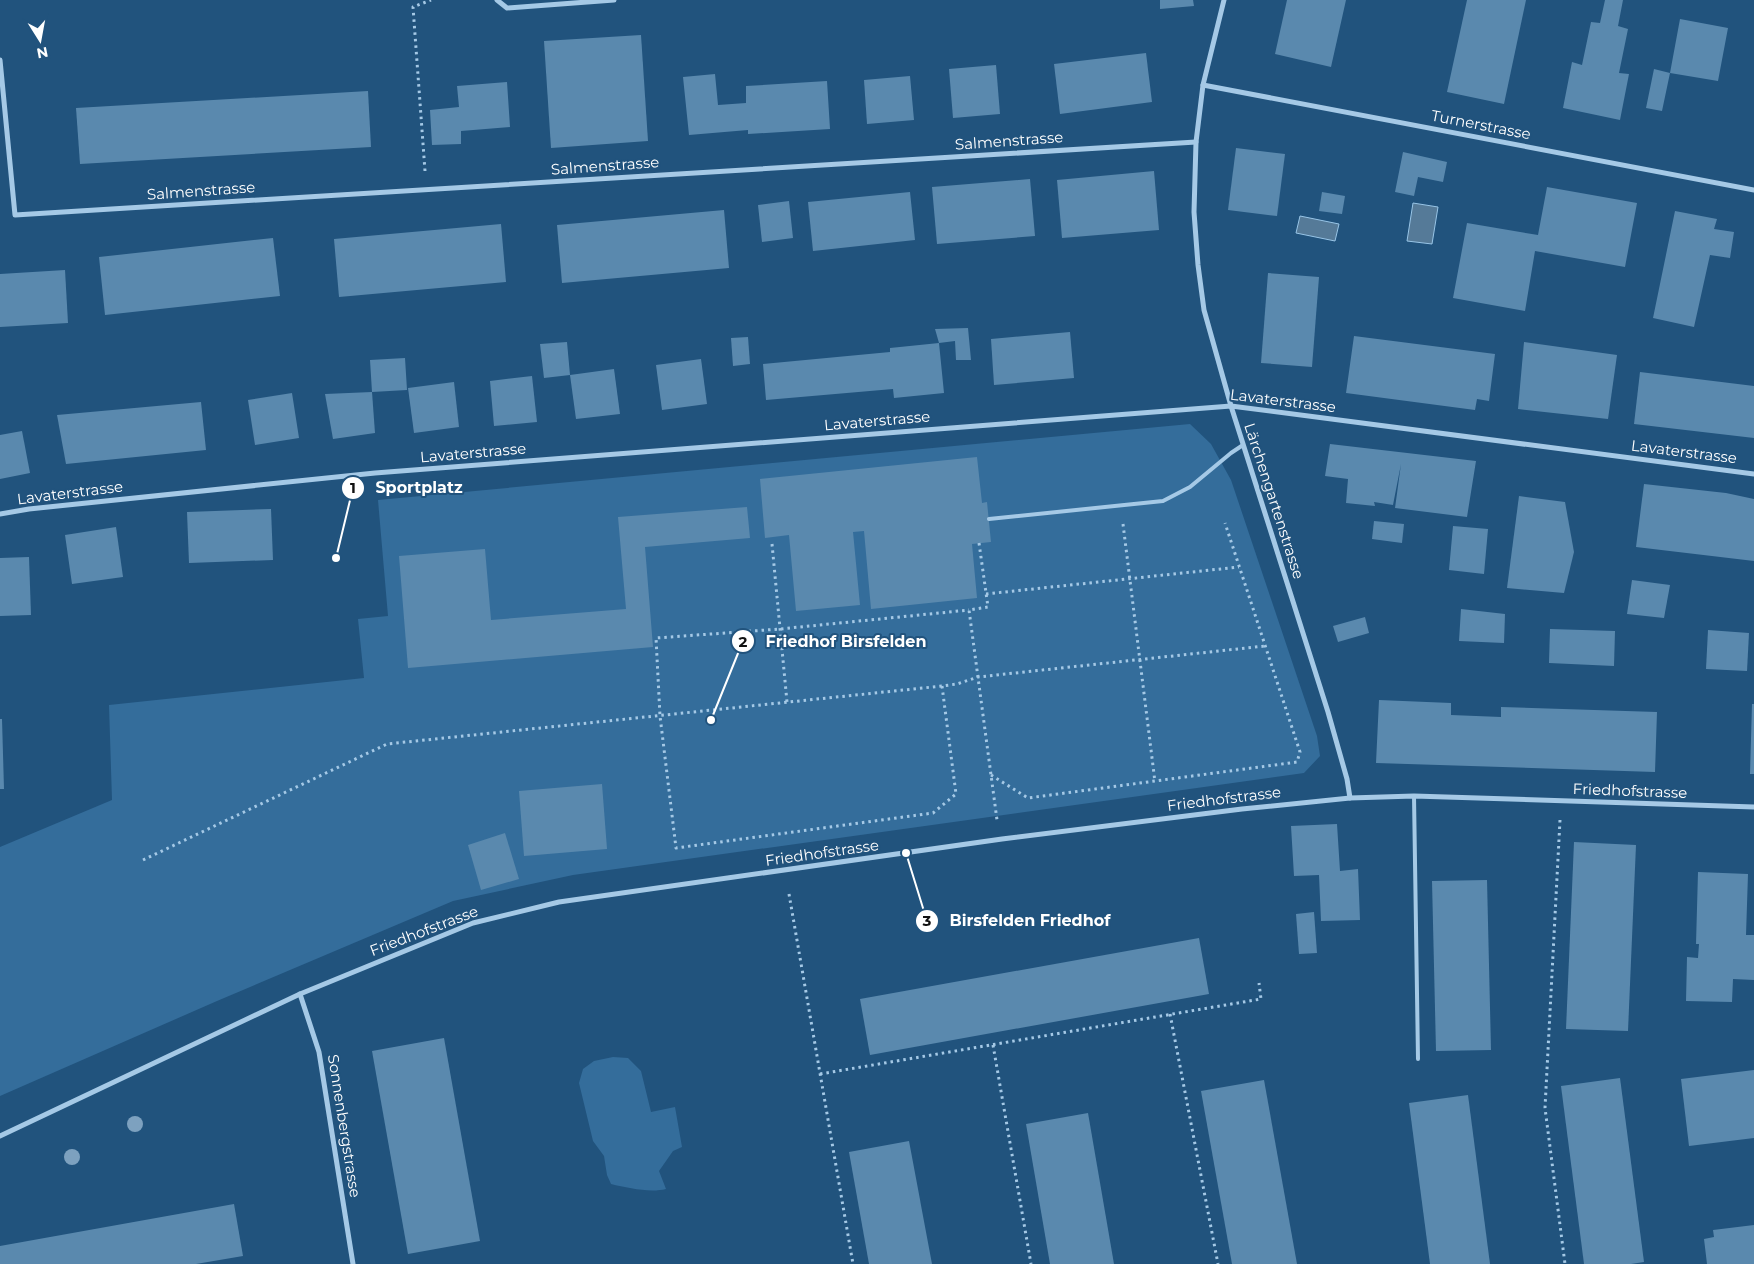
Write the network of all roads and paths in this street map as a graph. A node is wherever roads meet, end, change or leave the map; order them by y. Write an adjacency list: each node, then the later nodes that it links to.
1 (431, 0): 8 (path)
2 (497, 0): 3 (street)
3 (614, 0)
4 (1224, 0): 6 (street, Lärchengartenstrasse)
5 (0, 60): 8 (street, Salmenstrasse)
6 (1203, 85): 7 (street, Lärchengartenstrasse); 9 (street, Turnerstrasse)
7 (1196, 142): 8 (street, Salmenstrasse); 10 (street, Lärchengartenstrasse)
8 (426, 189)
9 (1754, 190)
10 (1230, 406): 11 (street, Lärchengartenstrasse); 12 (street, Lavaterstrasse); 14 (street, Lavaterstrasse)
11 (1243, 445): 13 (lane); 33 (street, Lärchengartenstrasse)
12 (1754, 474)
13 (1121, 506): 15 (lane); 20 (path)
14 (0, 514)
15 (989, 519)
16 (1224, 523): 19 (path)
17 (979, 543): 21 (path)
18 (772, 544): 23 (path)
19 (1239, 567): 20 (path); 24 (path)
20 (1130, 578): 21 (path); 25 (path)
21 (986, 594): 22 (path)
22 (969, 610): 23 (path); 26 (path)
23 (780, 629): 28 (path); 29 (path)
24 (1265, 646): 25 (path); 31 (path)
25 (1139, 660): 26 (path); 31 (path)
26 (978, 677): 27 (path); 30 (path)
27 (942, 686): 28 (path); 29 (path)
28 (788, 702): 29 (path)
29 (660, 716): 37 (path)
30 (991, 774): 31 (path); 36 (path)
31 (1155, 782)
32 (1414, 796): 33 (street, Friedhofstrasse); 34 (street, Friedhofstrasse); 43 (lane)
33 (1350, 798): 40 (street, Friedhofstrasse)
34 (1561, 802): 35 (street, Friedhofstrasse); 50 (path)
35 (1754, 807)
36 (997, 820)
37 (143, 860)
38 (789, 894): 44 (path)
39 (1259, 983): 41 (path)
40 (300, 994): 45 (street, Friedhofstrasse); 46 (street, Sonnenbergstrasse)
41 (1170, 1014): 42 (path); 49 (path)
42 (993, 1045): 44 (path); 48 (path)
43 (1418, 1058)
44 (820, 1074): 47 (path)
45 (0, 1136)
46 (353, 1264)
47 (853, 1264)
48 (1031, 1264)
49 (1218, 1264)
50 (1565, 1264)

